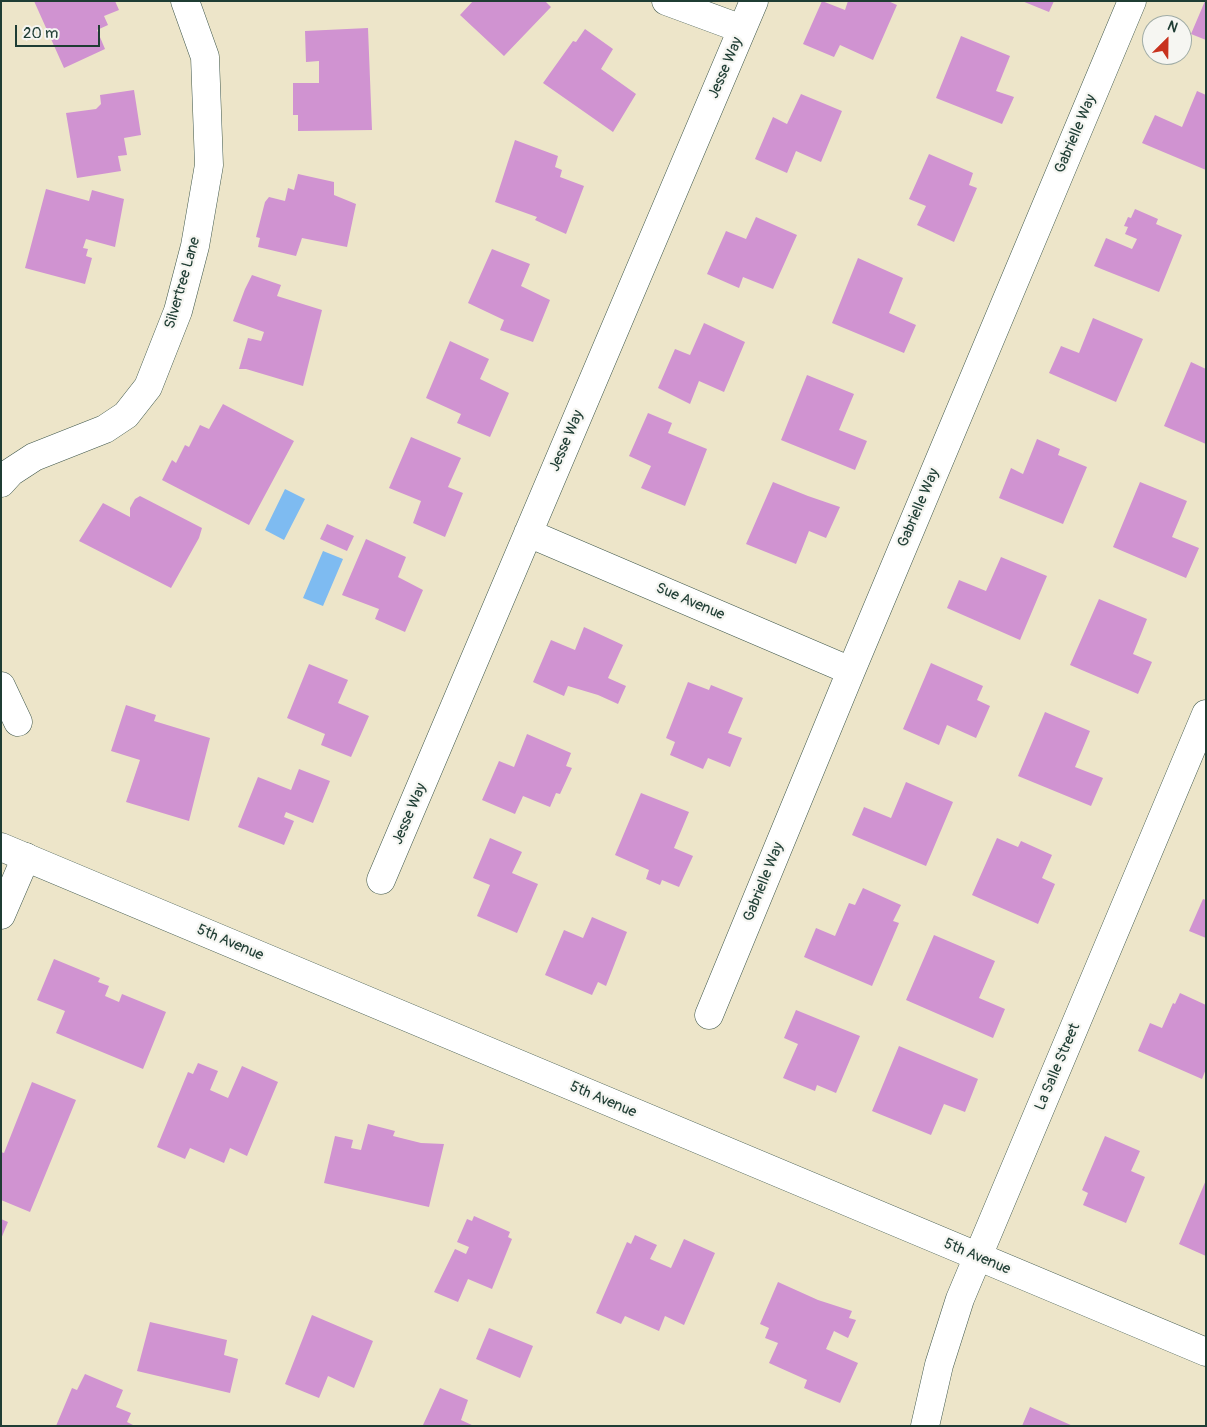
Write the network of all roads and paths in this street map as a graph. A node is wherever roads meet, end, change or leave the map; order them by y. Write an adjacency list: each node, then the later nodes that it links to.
1 (185, 1): 6 (street, Silvertree Lane)
2 (666, 1): 5 (street)
3 (754, 1): 5 (street, Jesse Way)
4 (1132, 1): 8 (street, Gabrielle Way)
5 (742, 29): 7 (street, Jesse Way)
6 (1, 483)
7 (528, 533): 8 (street, Sue Avenue); 14 (street, Jesse Way)
8 (851, 671): 16 (street, Gabrielle Way)
9 (1, 686): 11 (street)
10 (1206, 714): 17 (street, La Salle Street)
11 (18, 722)
12 (1, 847): 13 (street, 5th Avenue)
13 (26, 857): 15 (street); 17 (street, 5th Avenue)
14 (381, 880)
15 (1, 915)
16 (709, 1015)
17 (978, 1258): 18 (street, 5th Avenue); 19 (street, La Salle Street)
18 (1206, 1352)
19 (925, 1426)

